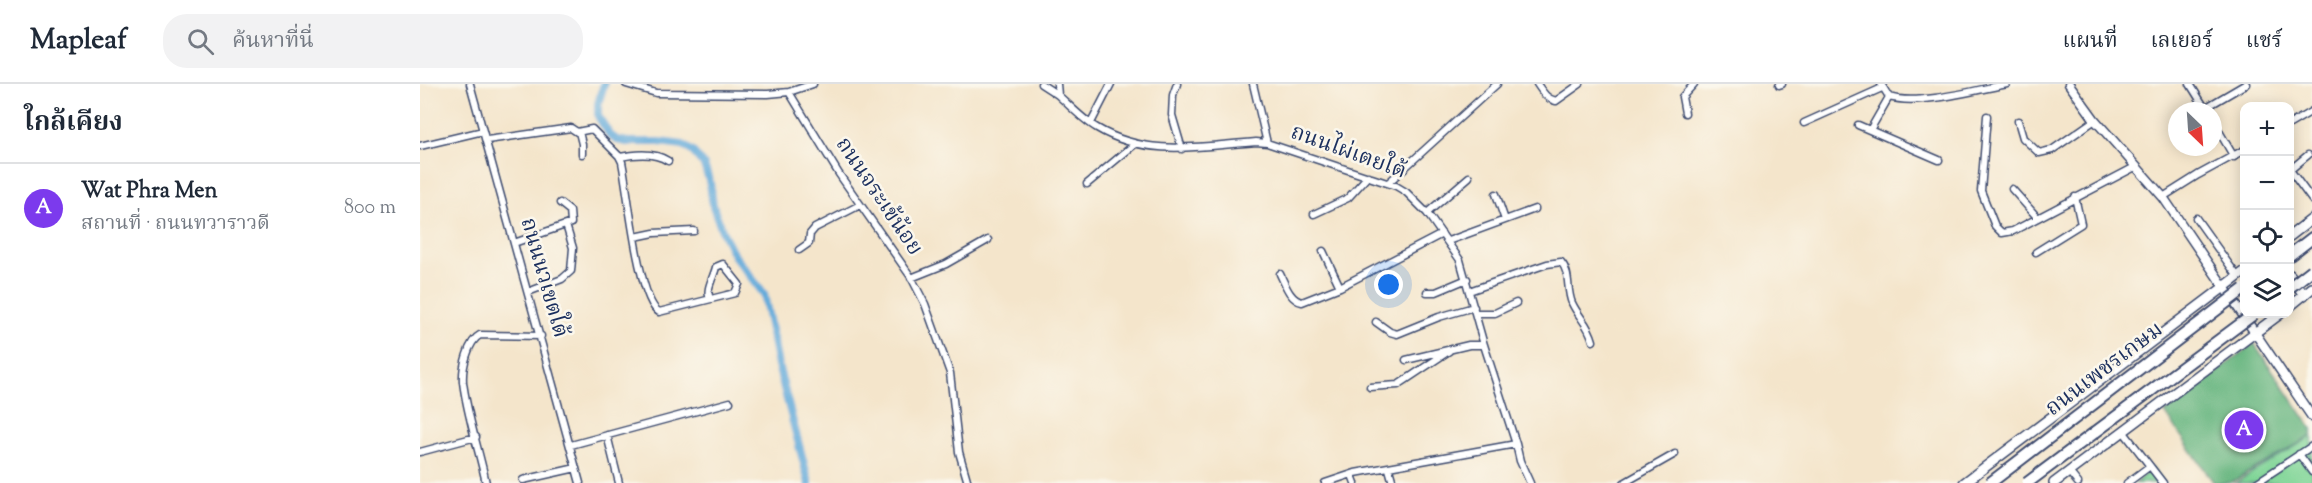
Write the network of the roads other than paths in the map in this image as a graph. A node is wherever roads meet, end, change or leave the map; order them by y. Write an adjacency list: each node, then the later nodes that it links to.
1 (470, 84): 33 (street, ถนนนวเขตใต้)
2 (626, 84): 18 (street)
3 (813, 84): 18 (street)
4 (1041, 84): 19 (street, ถนนไผ่เตยใต้)
5 (1057, 84): 19 (street)
6 (1111, 84): 29 (street)
7 (1178, 84): 40 (street)
8 (1253, 84): 37 (street)
9 (1497, 84): 53 (street)
10 (1537, 84): 11 (street)
11 (1580, 84)
12 (1694, 84): 24 (street)
13 (2007, 84): 20 (street)
14 (2190, 84): 21 (street)
15 (2247, 84): 22 (street)
16 (1881, 86): 20 (street); 30 (street)
17 (2073, 86): 26 (street)
18 (789, 92): 61 (street, ถนนจระเข้น้อย)
19 (1058, 95): 29 (street, ถนนไผ่เตยใต้)
20 (1889, 97): 32 (street)
21 (2201, 102)
22 (2219, 102)
23 (2312, 111): 28 (street)
24 (1685, 113)
25 (1987, 116): 65 (street)
26 (2095, 120): 27 (street); 48 (street)
27 (2018, 121)
28 (2294, 121)
29 (1091, 123): 38 (street, ถนนไผ่เตยใต้)
30 (1804, 123)
31 (1858, 125): 32 (street)
32 (1870, 130): 46 (street)
33 (483, 131): 36 (street, ถนนนวเขตใต้); 39 (street)
34 (579, 132): 36 (street); 42 (street); 44 (street)
35 (2222, 136): 45 (street)
36 (487, 140): 77 (street, ถนนนวเขตใต้)
37 (1267, 143): 40 (street, ถนนไผ่เตยใต้); 51 (street, ถนนไผ่เตยใต้)
38 (1135, 144): 40 (street, ถนนไผ่เตยใต้); 54 (street)
39 (420, 146)
40 (1182, 149)
41 (2240, 153): 45 (street)
42 (582, 154)
43 (2308, 156): 49 (street)
44 (620, 157): 47 (street); 73 (street)
45 (2234, 157): 58 (street)
46 (1939, 160)
47 (668, 161)
48 (2135, 167): 57 (street); 58 (street)
49 (2294, 167)
50 (2294, 175): 59 (street)
51 (1368, 176): 53 (street, ถนนไผ่เตยใต้); 64 (street)
52 (1469, 177): 63 (street)
53 (1388, 183): 63 (street, ถนนไผ่เตยใต้)
54 (1087, 184)
55 (2012, 189): 65 (street)
56 (1496, 194): 68 (street)
57 (2075, 197): 65 (street); 81 (street)
58 (2163, 197): 91 (street)
59 (2312, 200)
60 (560, 203): 69 (street)
61 (860, 205): 78 (street); 86 (street, ถนนจระเข้น้อย)
62 (1535, 209): 68 (street)
63 (1427, 213): 72 (street, ถนนไผ่เตยใต้)
64 (1314, 214)
65 (2037, 217)
66 (2196, 218): 83 (street)
67 (2312, 219): 71 (main road)
68 (1505, 220): 76 (street)
69 (566, 225): 77 (street); 94 (street)
70 (694, 231): 73 (street)
71 (2294, 232)
72 (1442, 234): 76 (street, ถนนไผ่เตยใต้); 90 (street)
73 (635, 237): 98 (street)
74 (2312, 238): 80 (highway)
75 (988, 240): 86 (street)
76 (1448, 241): 87 (street, ถนนไผ่เตยใต้)
77 (514, 243): 94 (street, ถนนนวเขตใต้)
78 (799, 250)
79 (1323, 251): 90 (street)
80 (2294, 251)
81 (2036, 252)
82 (2312, 270): 89 (highway, bridge)
83 (2240, 273)
84 (1280, 274): 90 (street)
85 (2240, 275): 91 (main road)
86 (911, 278): 133 (street, ถนนจระเข้น้อย)
87 (1467, 279): 93 (street, ถนนไผ่เตยใต้); 95 (street)
88 (2294, 282): 97 (main road)
89 (2294, 283)
90 (1340, 287)
91 (2223, 288): 105 (street); 139 (main road)
92 (2312, 288): 97 (main road)
93 (1469, 291): 101 (street, ถนนไผ่เตยใต้); 107 (street)
94 (528, 292): 106 (street, ถนนนวเขตใต้)
95 (1426, 292)
96 (2240, 292): 140 (highway, ถนนเพชรเกษม, bridge)
97 (2304, 295): 99 (main road)
98 (711, 299): 98 (street)
99 (2294, 302)
100 (1516, 303): 101 (street)
101 (1475, 310): 104 (street); 108 (street, ถนนไผ่เตยใต้)
102 (2249, 318): 141 (highway, ถนนเพชรเกษม, bridge)
103 (2275, 318): 105 (main road)
104 (1376, 322)
105 (2254, 333): 113 (street); 114 (main road)
106 (541, 336): 116 (street); 118 (street, ถนนนวเขตใต้)
107 (1593, 341)
108 (1484, 345): 109 (street); 117 (street, ถนนไผ่เตยใต้)
109 (1449, 351): 110 (street); 111 (street)
110 (1406, 360)
111 (1370, 387)
112 (730, 402): 115 (street)
113 (2312, 417)
114 (2123, 431): 123 (street); 126 (main road)
115 (607, 435): 118 (street); 132 (street)
116 (476, 437): 120 (street); 130 (street)
117 (1516, 444): 125 (street); 137 (street, ถนนไผ่เตยใต้)
118 (571, 445): 124 (street, ถนนนวเขตใต้)
119 (2312, 446): 122 (street)
120 (420, 452)
121 (1675, 454): 138 (street)
122 (2300, 454): 127 (street); 146 (street)
123 (2150, 466): 144 (street); 145 (street)
124 (576, 468): 129 (street); 131 (street, ถนนนวเขตใต้)
125 (1389, 469): 128 (street); 136 (street)
126 (2069, 472): 142 (main road); 143 (street)
127 (2312, 472)
128 (1352, 475): 134 (street); 135 (street)
129 (524, 480)
130 (486, 483)
131 (580, 483)
132 (619, 483)
133 (968, 483)
134 (1325, 483)
135 (1355, 483)
136 (1394, 483)
137 (1530, 483)
138 (1624, 483)
139 (1964, 483)
140 (1990, 483)
141 (2027, 483)
142 (2054, 483)
143 (2078, 483)
144 (2127, 483)
145 (2163, 483)
146 (2257, 483)

